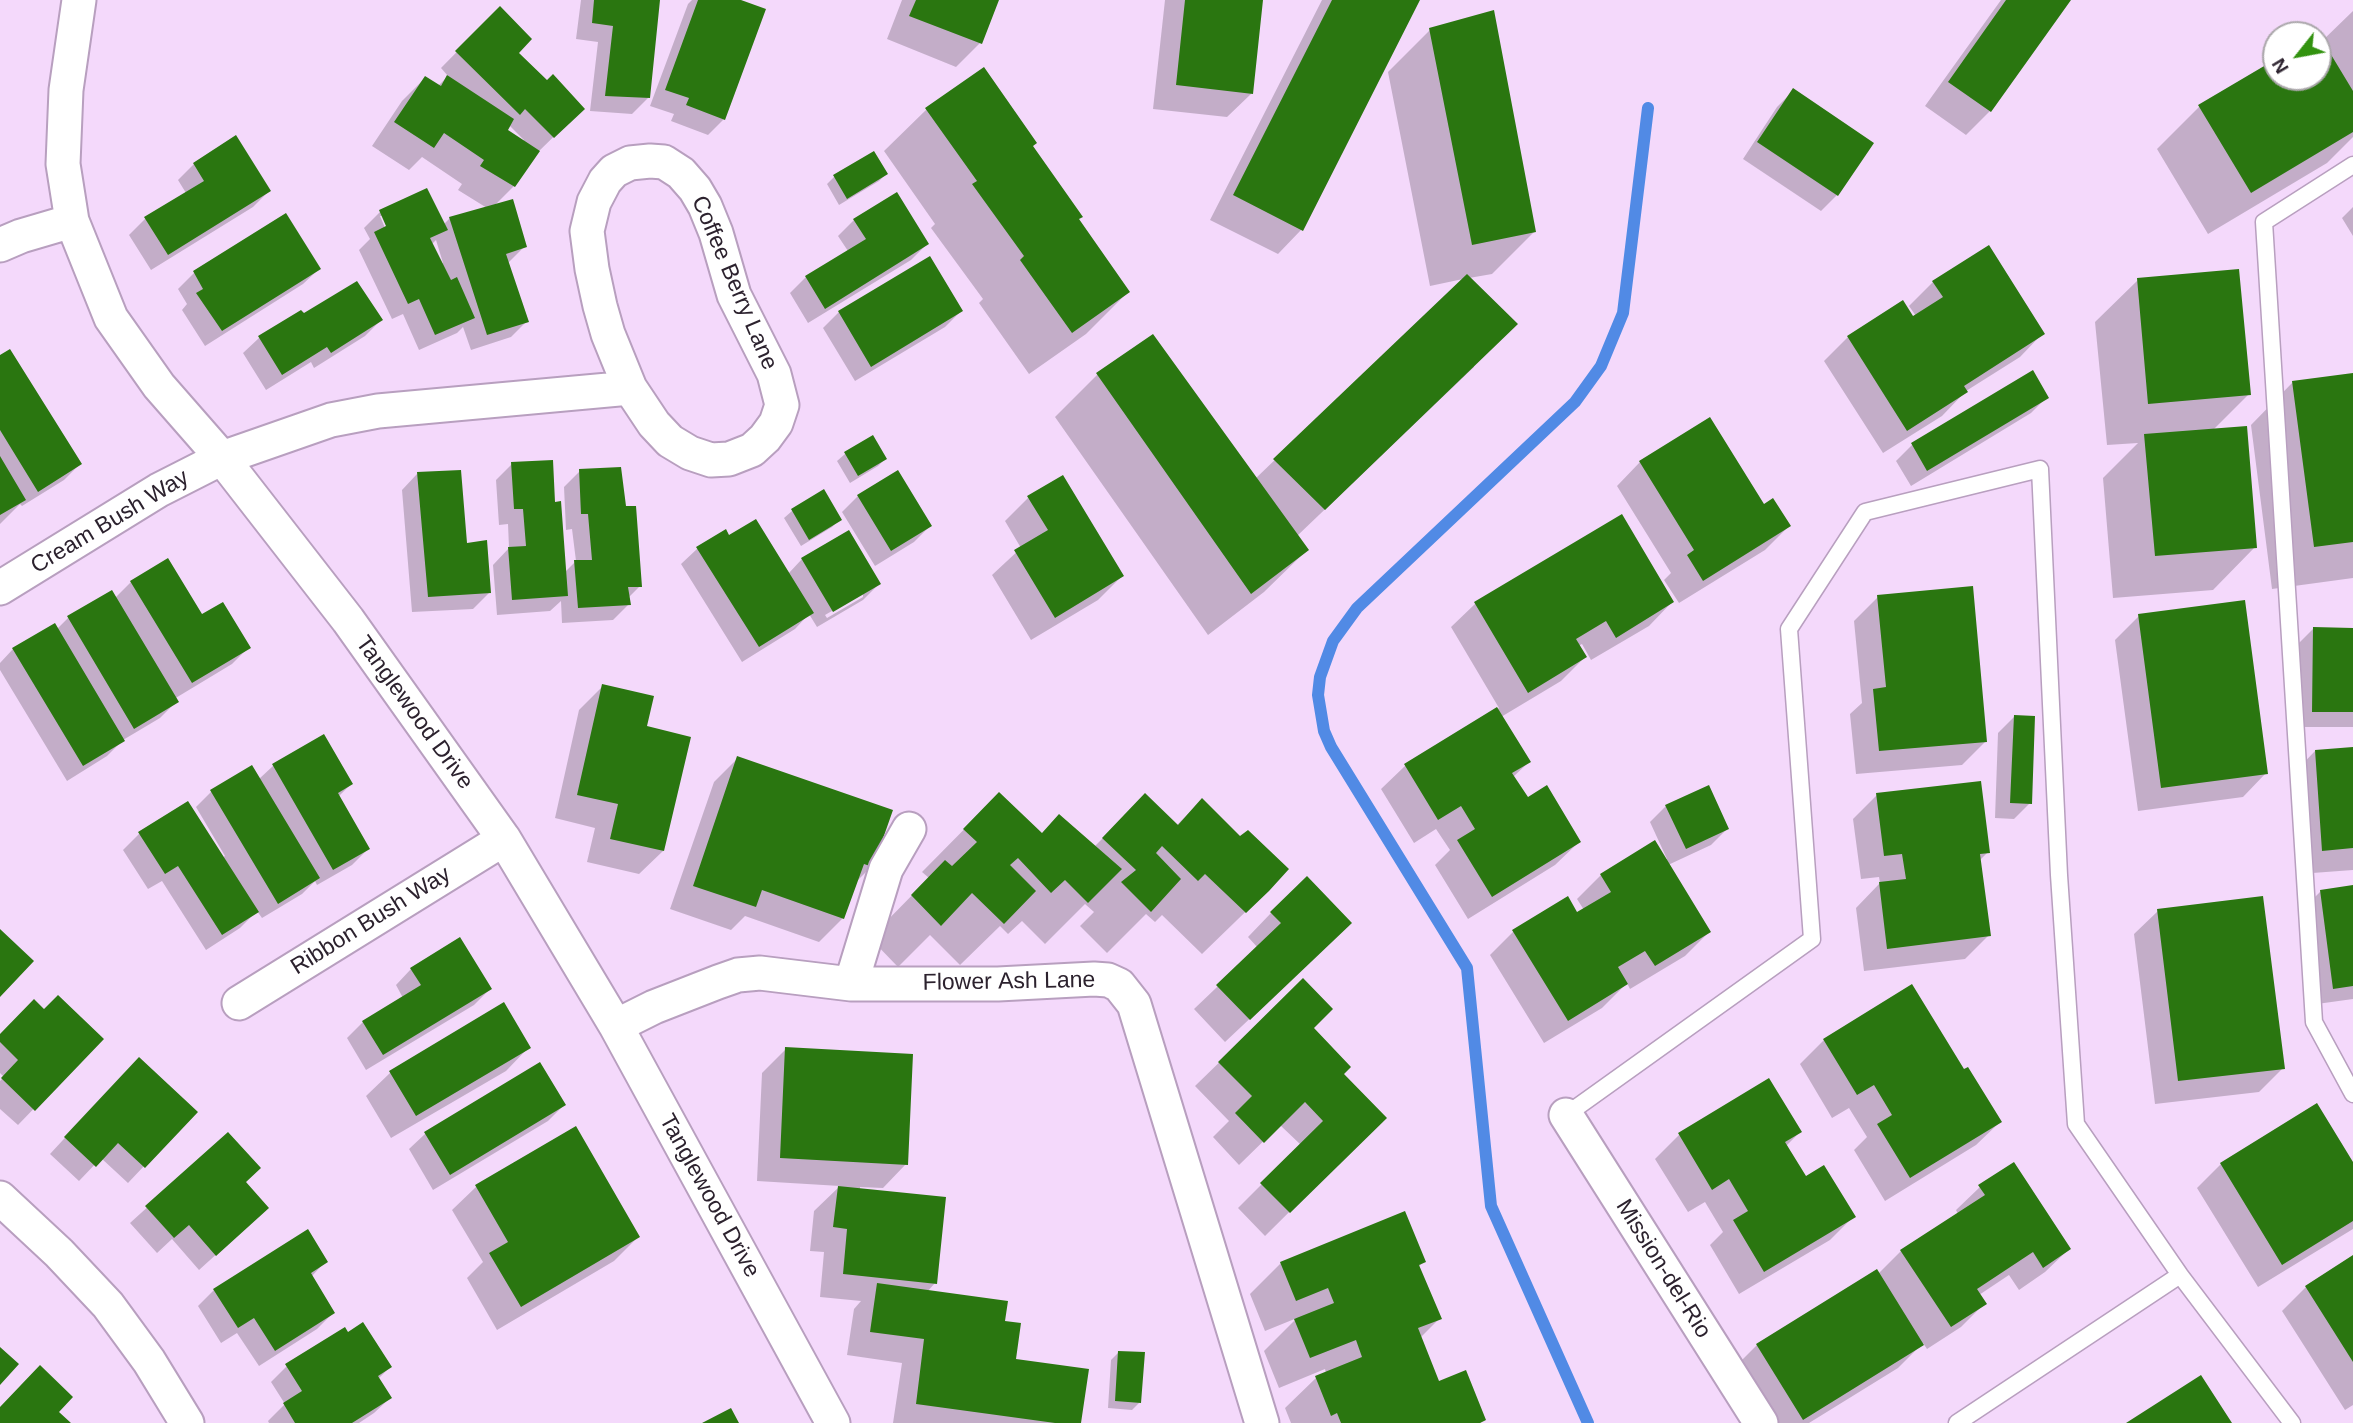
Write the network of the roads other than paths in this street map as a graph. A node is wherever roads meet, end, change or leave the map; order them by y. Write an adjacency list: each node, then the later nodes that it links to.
1 (79, 0): 3 (street, Tanglewood Drive)
2 (2353, 165): 13 (lane)
3 (72, 221): 4 (street); 6 (street, Tanglewood Drive)
4 (0, 245)
5 (630, 388): 5 (street, Coffee Berry Lane); 6 (street)
6 (222, 458): 7 (street, Cream Bush Way); 9 (street, Tanglewood Drive)
7 (0, 588)
8 (909, 830): 10 (street)
9 (504, 839): 11 (street, Ribbon Bush Way); 12 (street, Tanglewood Drive)
10 (851, 984): 12 (street, Flower Ash Lane); 19 (street, Flower Ash Lane)
11 (239, 1003)
12 (616, 1026): 18 (street, Tanglewood Drive)
13 (2353, 1094)
14 (1566, 1115): 16 (lane); 20 (street, Mission-del-Rio)
15 (0, 1198): 17 (street)
16 (2180, 1275): 21 (lane); 22 (lane)
17 (187, 1423)
18 (833, 1423)
19 (1262, 1423)
20 (1761, 1423)
21 (1957, 1423)
22 (2292, 1423)

